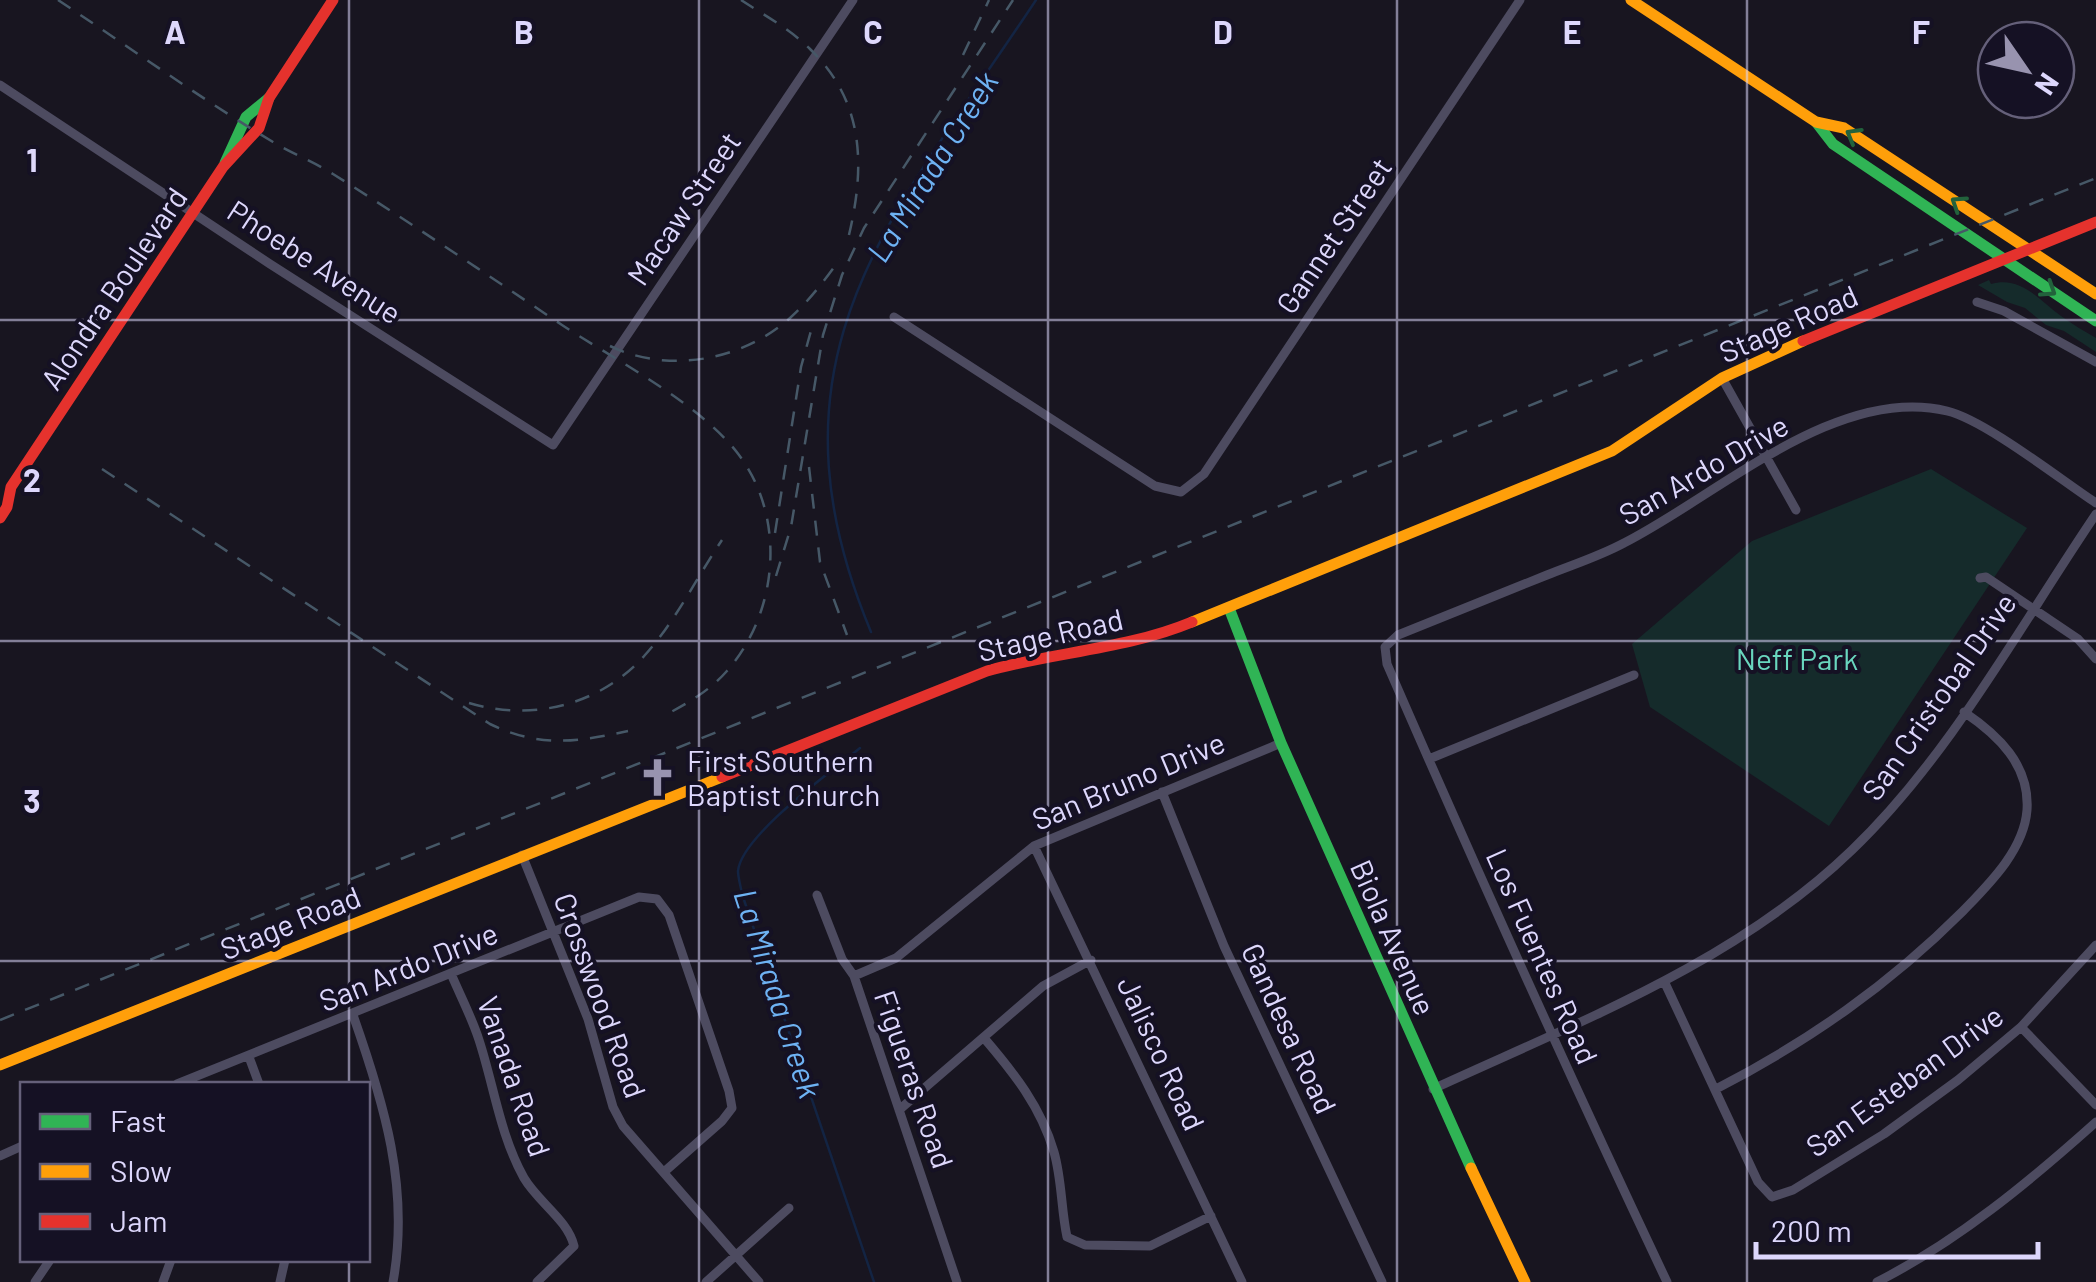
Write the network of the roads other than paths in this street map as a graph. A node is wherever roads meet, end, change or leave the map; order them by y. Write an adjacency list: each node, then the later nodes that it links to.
1 (334, 0): 7 (main road, Alondra Boulevard)
2 (854, 0): 17 (street, Macaw Street)
3 (1520, 0): 13 (street, Gannet Street)
4 (1631, 0): 6 (main road)
5 (0, 84): 7 (street, Phoebe Avenue)
6 (1816, 122): 9 (main road, one-way to 6); 10 (main road)
7 (194, 212): 17 (street, Phoebe Avenue); 19 (main road, Alondra Boulevard)
8 (2096, 222): 9 (main road, Stage Road)
9 (2028, 250): 10 (main road, Stage Road); 11 (main road)
10 (2002, 260): 14 (main road, one-way to 14); 16 (main road, Stage Road)
11 (2096, 294)
12 (1977, 302): 15 (street)
13 (894, 317)
14 (2096, 321)
15 (2096, 362)
16 (1722, 378): 18 (street); 25 (main road, Stage Road)
17 (554, 444)
18 (1764, 455): 20 (street, San Ardo Drive); 21 (street); 27 (street, San Ardo Drive)
19 (6, 490): 23 (main road, Alondra Boulevard)
20 (2096, 503)
21 (1796, 510)
22 (2096, 514): 26 (street, San Cristobal Drive)
23 (0, 518)
24 (1980, 578): 26 (street)
25 (1230, 608): 31 (main road, Biola Avenue); 35 (main road, Stage Road)
26 (2032, 608): 28 (street); 30 (street, San Cristobal Drive)
27 (1385, 647): 32 (street, Los Fuentes Road)
28 (2096, 658)
29 (1634, 675): 32 (street)
30 (1964, 712): 42 (street, San Cristobal Drive); 52 (street)
31 (1281, 743): 33 (street, San Bruno Drive); 51 (main road, Biola Avenue)
32 (1428, 759): 45 (street, Los Fuentes Road)
33 (1162, 792): 34 (street, San Bruno Drive); 66 (street, Gandesa Road)
34 (1034, 846): 39 (street, Jalisco Road); 41 (street, San Bruno Drive)
35 (522, 855): 37 (street, Crosswood Road); 48 (main road, Stage Road)
36 (817, 896): 41 (street, Figueras Road)
37 (554, 933): 40 (street, San Ardo Drive); 56 (street, Crosswood Road); 56 (street, San Ardo Drive)
38 (2096, 946): 44 (street, San Esteban Drive)
39 (1090, 960): 46 (street); 58 (street, Jalisco Road)
40 (452, 976): 43 (street, San Ardo Drive); 61 (street, Vanada Road)
41 (854, 976): 54 (street, Figueras Road)
42 (1664, 981): 45 (street, San Cristobal Drive); 52 (street)
43 (353, 1016): 47 (street, San Ardo Drive); 60 (street)
44 (2022, 1027): 52 (street, San Esteban Drive); 53 (street)
45 (1550, 1034): 51 (street, San Cristobal Drive); 68 (street, Los Fuentes Road)
46 (984, 1038): 54 (street); 58 (street)
47 (248, 1056): 49 (street, San Ardo Drive); 50 (street)
48 (0, 1066)
49 (182, 1082)
50 (258, 1082)
51 (1433, 1089): 67 (main road, Biola Avenue)
52 (1716, 1089)
53 (2096, 1105)
54 (899, 1110): 64 (street, Figueras Road)
55 (2096, 1122): 69 (street)
56 (664, 1172): 59 (street, Crosswood Road)
57 (790, 1208): 59 (street)
58 (1211, 1216): 65 (street, Jalisco Road)
59 (736, 1256): 62 (street); 63 (street, Crosswood Road)
60 (392, 1282)
61 (537, 1282)
62 (706, 1282)
63 (759, 1282)
64 (956, 1282)
65 (1242, 1282)
66 (1382, 1282)
67 (1524, 1282)
68 (1668, 1282)
69 (1877, 1282)

